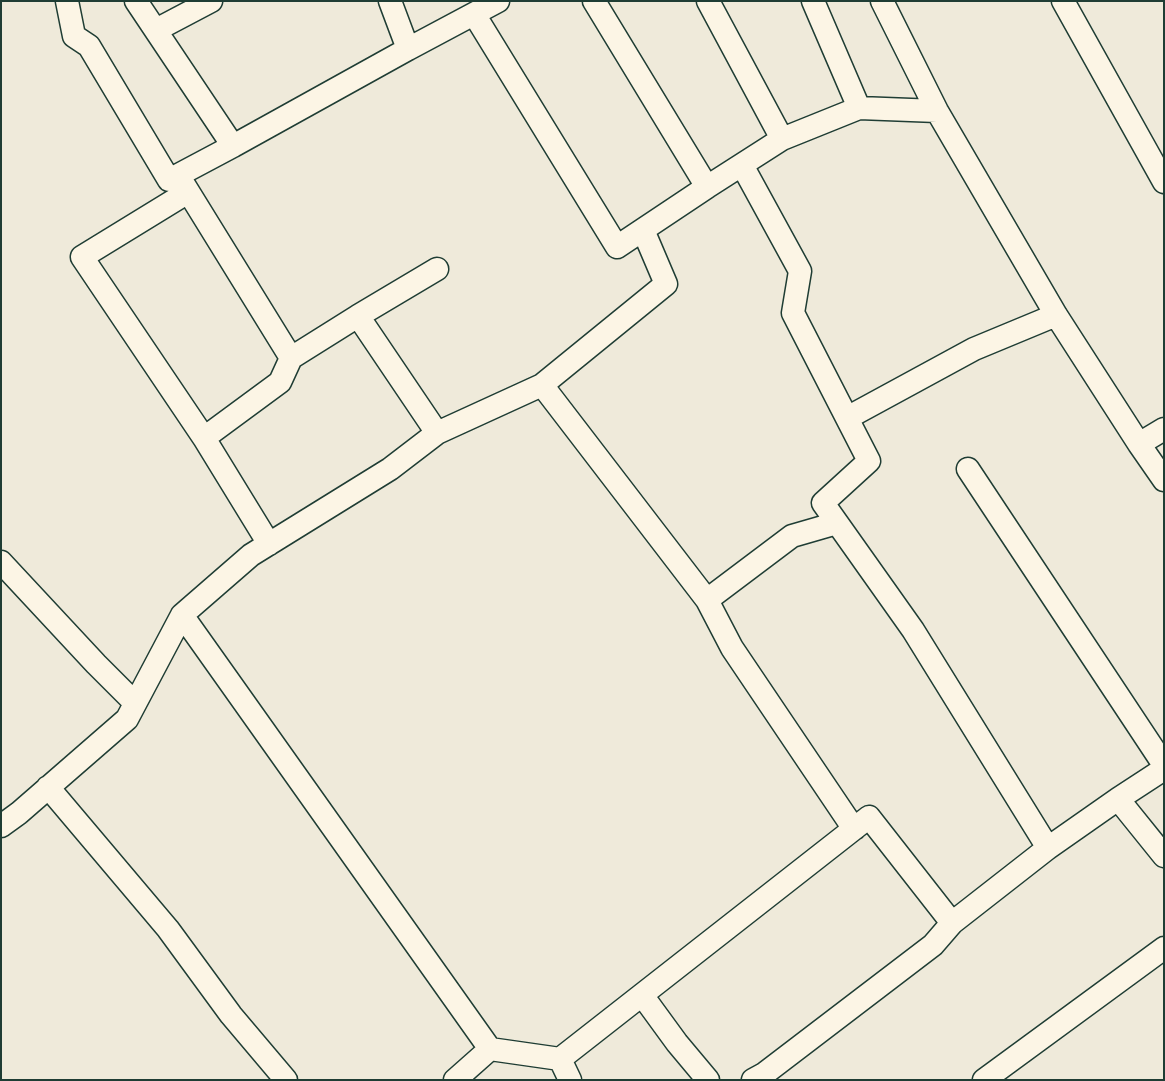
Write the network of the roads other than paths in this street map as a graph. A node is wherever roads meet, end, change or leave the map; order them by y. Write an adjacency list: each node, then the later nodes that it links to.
1 (67, 1): 20 (street)
2 (136, 1): 12 (street)
3 (211, 1): 12 (street)
4 (390, 1): 13 (street)
5 (498, 1): 11 (street)
6 (594, 1): 21 (street)
7 (708, 1): 16 (street)
8 (813, 1): 14 (street)
9 (882, 1): 15 (street)
10 (1063, 1): 19 (street)
11 (474, 14): 13 (street); 22 (street)
12 (156, 30): 17 (street)
13 (408, 49): 17 (street)
14 (860, 108): 15 (street); 16 (street)
15 (937, 111): 24 (street)
16 (782, 139): 18 (street)
17 (233, 146): 20 (street)
18 (742, 165): 21 (street); 28 (street)
19 (1164, 182)
20 (183, 183): 26 (street); 31 (street)
21 (706, 187): 22 (street)
22 (643, 230): 27 (street)
23 (437, 269): 25 (street)
24 (1056, 315): 28 (street); 32 (street)
25 (358, 316): 26 (street); 30 (street)
26 (291, 358): 31 (street)
27 (542, 384): 30 (street); 38 (street)
28 (847, 418): 35 (street)
29 (1164, 429): 32 (street)
30 (436, 433): 36 (street)
31 (204, 438): 36 (street)
32 (1139, 444): 34 (street)
33 (968, 469): 41 (street)
34 (1164, 480)
35 (837, 523): 38 (street); 47 (street)
36 (269, 544): 39 (street)
37 (1, 562): 40 (street)
38 (707, 600): 46 (street)
39 (182, 615): 40 (street); 52 (street)
40 (135, 703): 43 (street)
41 (1164, 764)
42 (1164, 769): 44 (street)
43 (48, 787): 45 (street); 54 (street)
44 (1118, 799): 47 (street); 48 (street)
45 (1, 826)
46 (854, 829): 49 (street); 51 (street)
47 (1048, 848): 49 (street)
48 (1164, 856)
49 (952, 923): 58 (street)
50 (1164, 948): 59 (street)
51 (642, 995): 53 (street); 57 (street)
52 (490, 1049): 53 (street); 55 (street)
53 (560, 1059): 56 (street)
54 (286, 1080)
55 (455, 1080)
56 (570, 1080)
57 (708, 1080)
58 (753, 1080)
59 (984, 1080)

